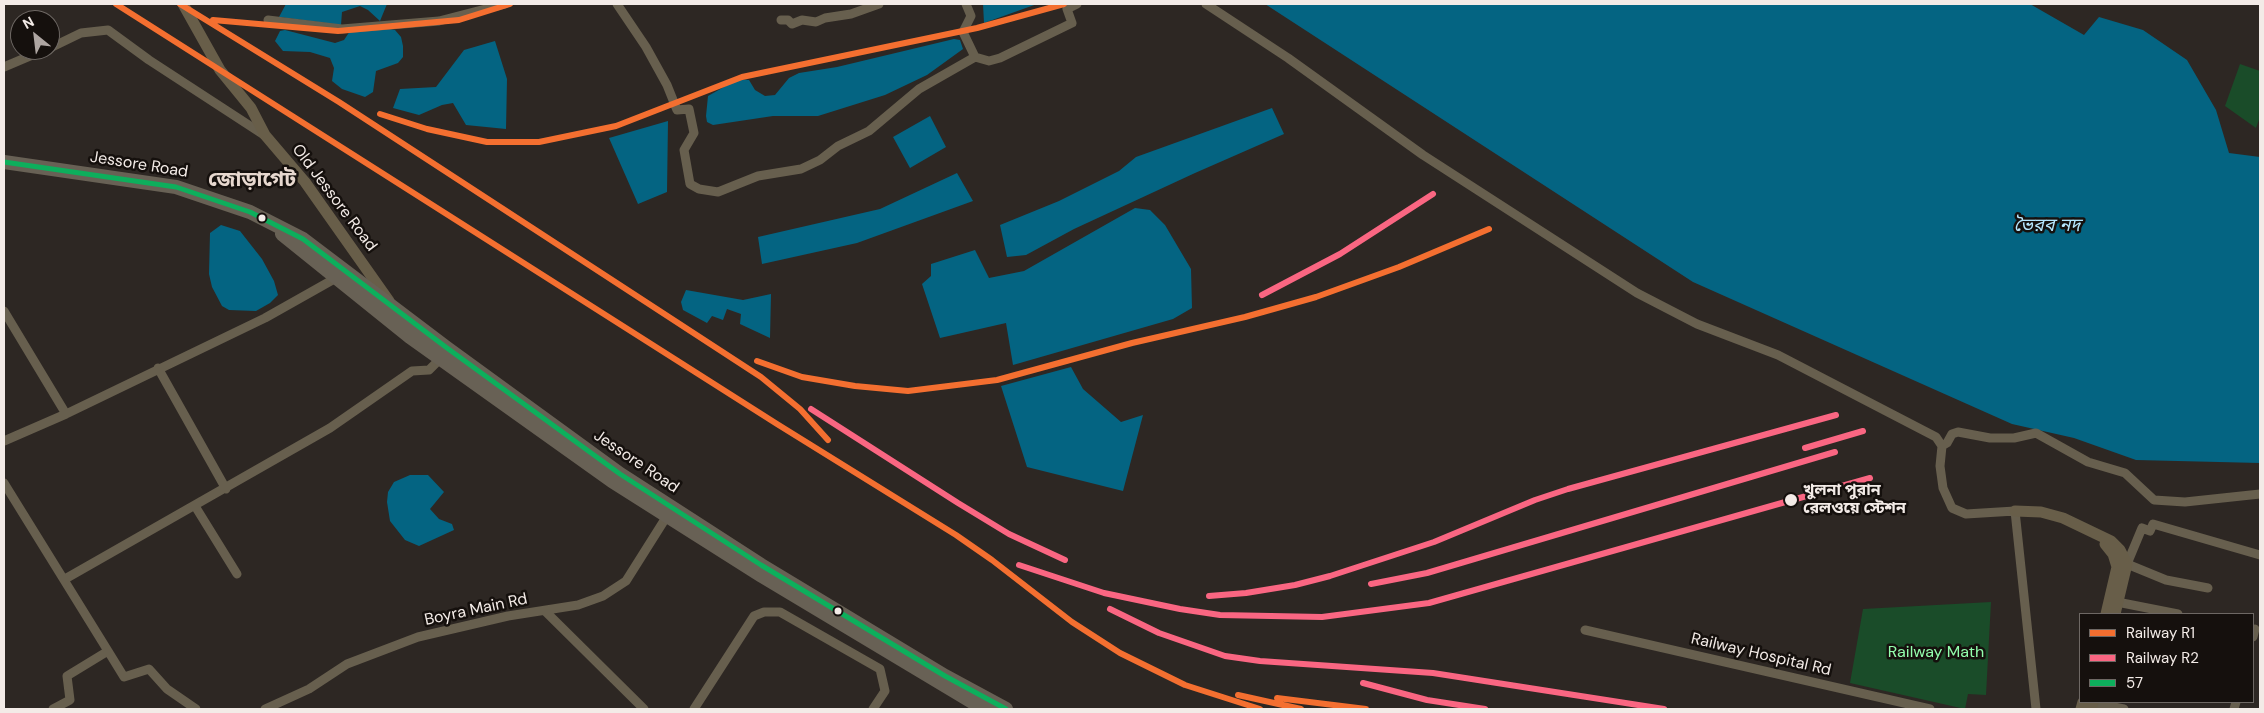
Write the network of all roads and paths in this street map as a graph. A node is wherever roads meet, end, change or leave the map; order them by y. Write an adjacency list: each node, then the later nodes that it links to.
1 (183, 4): 14 (main road, Old Jessore Road)
2 (505, 4): 8 (street)
3 (617, 4): 11 (street)
4 (879, 4): 9 (street)
5 (966, 4): 11 (street)
6 (1076, 4): 11 (street)
7 (1206, 4): 25 (street)
8 (268, 20)
9 (781, 20)
10 (60, 43): 14 (street)
11 (976, 57)
12 (20, 60): 13 (street)
13 (4, 67)
14 (265, 135): 18 (main road, Old Jessore Road)
15 (4, 162): 16 (highway, Jessore Road)
16 (264, 219): 17 (highway, Jessore Road); 18 (highway, Jessore Road)
17 (336, 278): 20 (highway, Jessore Road); 22 (street)
18 (393, 308): 20 (main road, Old Jessore Road); 54 (highway, Jessore Road)
19 (4, 311): 23 (street)
20 (410, 337): 21 (highway, Jessore Road)
21 (440, 358): 27 (street); 31 (highway, Jessore Road)
22 (158, 368): 23 (street); 27 (street)
23 (66, 414): 24 (street)
24 (4, 440)
25 (1942, 446): 28 (street); 30 (street)
26 (4, 483): 35 (street)
27 (226, 489): 29 (street)
28 (2260, 494)
29 (195, 506): 34 (street); 35 (street)
30 (2014, 511): 33 (main road); 39 (main road); 56 (street)
31 (667, 516): 38 (street, Boyra Main Rd); 44 (highway, Jessore Road)
32 (2260, 555): 33 (street)
33 (2127, 564): 36 (street); 37 (main road)
34 (238, 574)
35 (65, 579): 43 (street)
36 (2208, 588)
37 (2117, 602): 40 (main road); 41 (street)
38 (545, 611): 49 (street, Boyra Main Rd); 50 (street)
39 (2106, 613)
40 (2115, 613)
41 (2173, 613)
42 (1585, 630): 55 (street, Railway Hospital Rd)
43 (108, 651): 47 (street); 48 (street)
44 (892, 655): 45 (street); 53 (highway, Jessore Road)
45 (880, 669): 51 (street); 52 (street)
46 (2090, 704): 57 (main road); 58 (street)
47 (53, 709)
48 (196, 709)
49 (265, 709)
50 (644, 709)
51 (694, 709)
52 (873, 709)
53 (984, 709)
54 (1006, 709)
55 (1930, 709)
56 (2036, 709)
57 (2081, 709)
58 (2124, 709)

